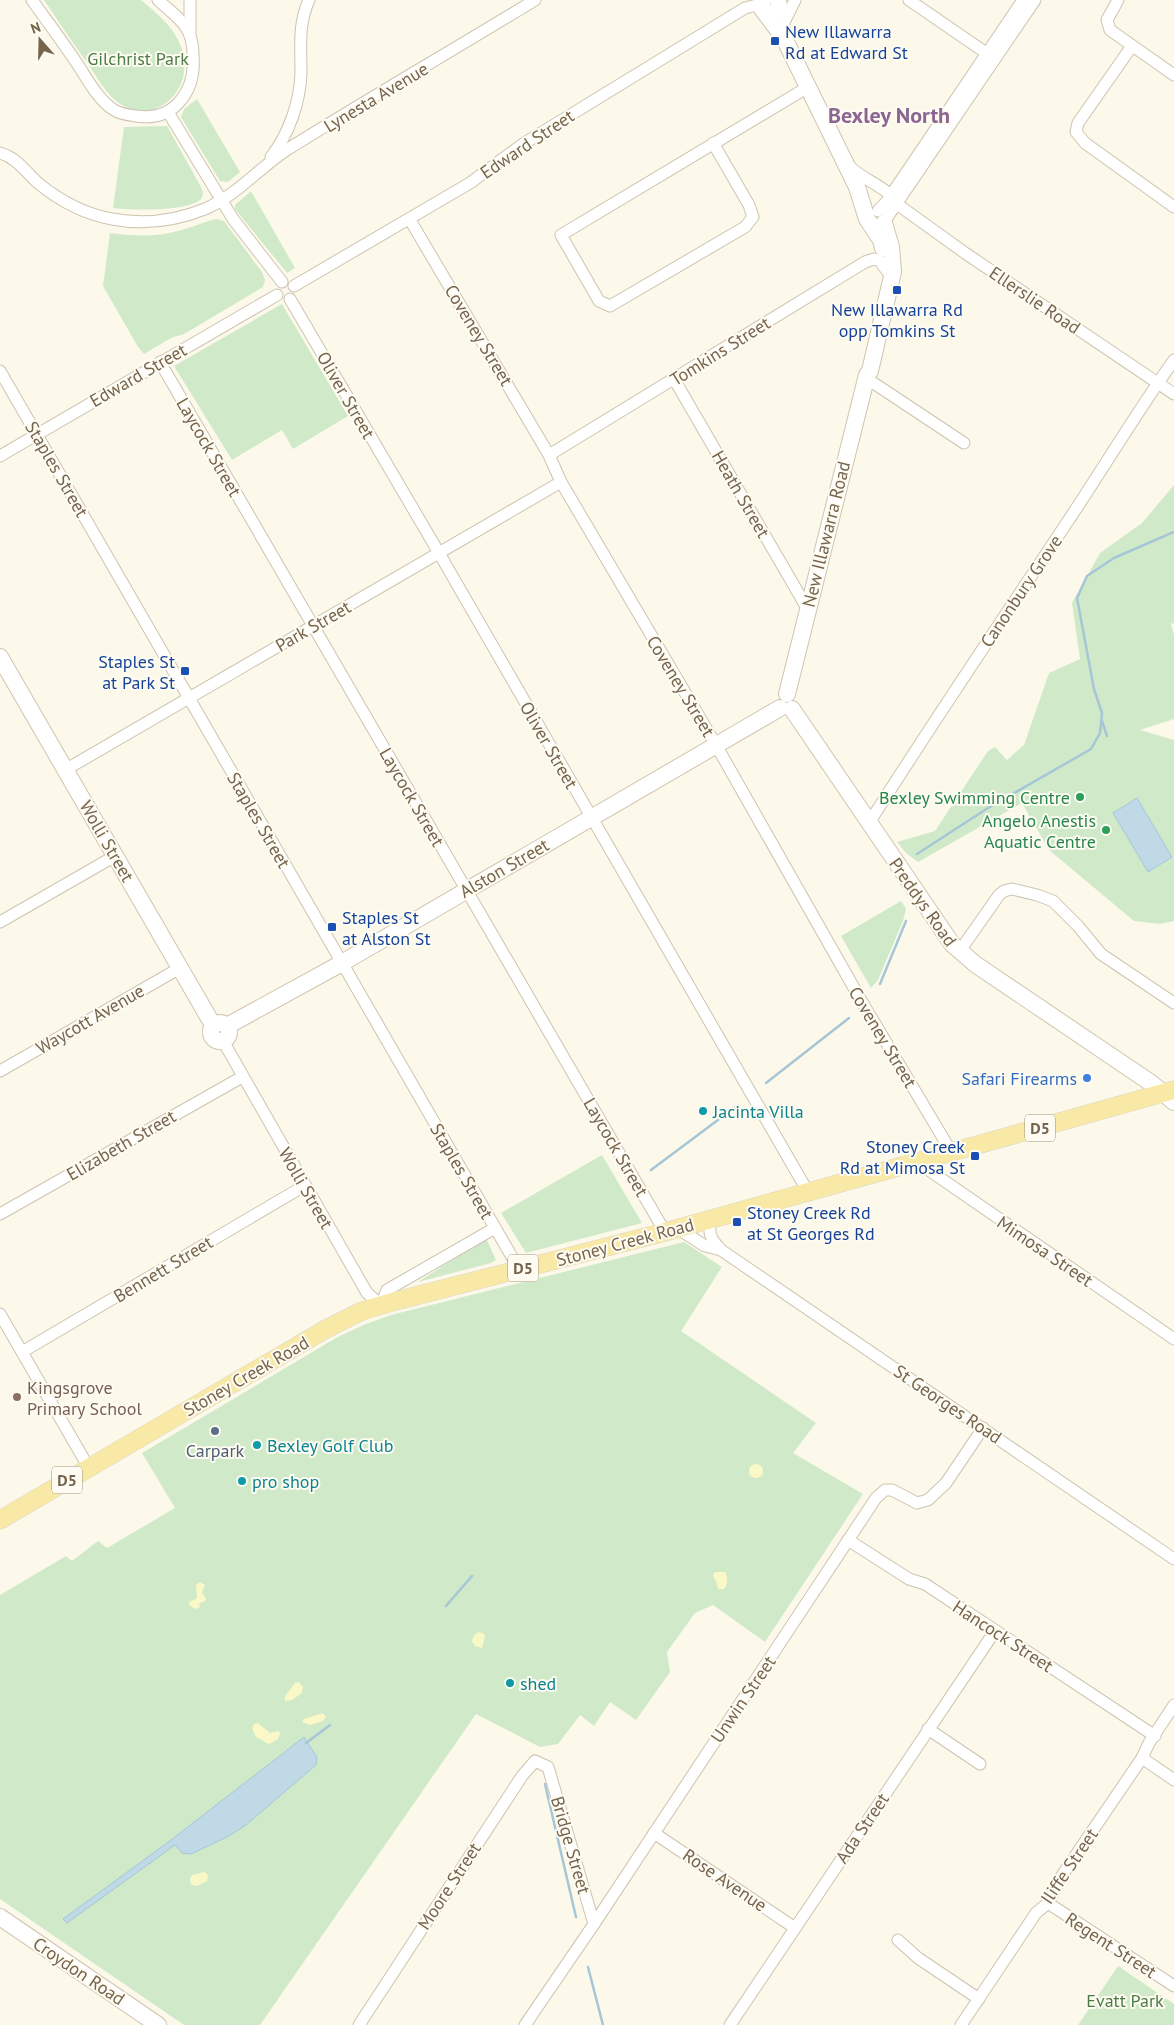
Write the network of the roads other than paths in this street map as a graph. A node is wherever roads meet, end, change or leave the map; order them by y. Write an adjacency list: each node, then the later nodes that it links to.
1 (32, 0): 17 (street)
2 (158, 0): 11 (street)
3 (190, 0): 11 (street)
4 (309, 0): 21 (street)
5 (535, 0): 21 (street, Lynesta Avenue)
6 (909, 0): 14 (street)
7 (1023, 0): 14 (street)
8 (1035, 0): 14 (street)
9 (1118, 0): 13 (street)
10 (773, 4): 12 (main road, New Illawarra Road); 12 (street); 26 (street, Edward Street)
11 (190, 35): 17 (street)
12 (784, 38): 16 (main road, New Illawarra Road)
13 (1132, 46): 15 (street); 24 (street)
14 (991, 56): 22 (street)
15 (1174, 75)
16 (808, 87): 18 (street); 20 (main road, New Illawarra Road)
17 (168, 112): 23 (street)
18 (713, 143): 18 (street)
19 (0, 153): 23 (street, Lynesta Avenue)
20 (844, 160): 22 (street, Ellerslie Road); 25 (main road, New Illawarra Road)
21 (262, 168): 23 (street, Lynesta Avenue)
22 (894, 199): 25 (street); 37 (street, Ellerslie Road)
23 (221, 200): 28 (street)
24 (1174, 207)
25 (877, 219): 27 (main road, New Illawarra Road); 35 (main road, New Illawarra Road)
26 (410, 220): 29 (street, Edward Street); 41 (street, Coveney Street)
27 (887, 271): 35 (main road, New Illawarra Road); 36 (street, Tomkins Street)
28 (282, 282): 29 (street); 30 (street)
29 (294, 286): 31 (street)
30 (277, 295): 31 (street); 33 (street, Edward Street)
31 (290, 299): 44 (street, Oliver Street)
32 (1174, 360): 37 (street, Canonbury Grove)
33 (160, 362): 39 (street, Edward Street); 46 (street, Laycock Street)
34 (0, 371): 39 (street, Staples Street)
35 (866, 376): 40 (street); 45 (main road, New Illawarra Road)
36 (674, 379): 41 (street, Tomkins Street); 45 (street, Heath Street)
37 (1158, 382): 38 (street, Ellerslie Road); 53 (street, Canonbury Grove)
38 (1174, 394)
39 (37, 435): 42 (street, Edward Street); 48 (street, Staples Street)
40 (964, 443)
41 (550, 454): 43 (street, Coveney Street)
42 (0, 456)
43 (561, 482): 44 (street, Park Street); 50 (street, Coveney Street)
44 (439, 553): 46 (street, Park Street); 52 (street, Oliver Street)
45 (808, 608): 49 (main road, New Illawarra Road)
46 (313, 626): 48 (street, Park Street); 55 (street, Laycock Street)
47 (0, 658): 51 (main road, Wolli Street)
48 (189, 698): 51 (street, Park Street); 58 (street, Staples Street)
49 (786, 704): 50 (main road, Alston Street); 53 (main road, Preddys Road)
50 (716, 745): 52 (main road, Alston Street); 65 (street, Coveney Street)
51 (65, 770): 54 (main road, Wolli Street)
52 (591, 818): 55 (main road, Alston Street); 68 (street, Oliver Street)
53 (869, 823): 57 (main road, Preddys Road)
54 (116, 856): 56 (street); 59 (main road, Wolli Street)
55 (467, 890): 58 (main road, Alston Street); 72 (street, Laycock Street)
56 (0, 922)
57 (959, 952): 60 (street); 64 (main road, Preddys Road)
58 (342, 962): 61 (main road, Alston Street); 71 (street, Staples Street)
59 (180, 968): 61 (main road, Wolli Street); 62 (street, Waycott Avenue)
60 (1174, 1003)
61 (221, 1030): 63 (street, Wolli Street)
62 (0, 1071)
63 (242, 1076): 67 (street, Wolli Street); 69 (street, Elizabeth Street)
64 (1171, 1095): 65 (main road, Stoney Creek Road / D5)
65 (952, 1152): 66 (main road, Stoney Creek Road / D5)
66 (917, 1162): 68 (main road, Stoney Creek Road / D5); 77 (street, Mimosa Street)
67 (304, 1186): 75 (street, Wolli Street); 78 (street, Bennett Street)
68 (808, 1192): 70 (main road, Stoney Creek Road / D5)
69 (0, 1214)
70 (718, 1217): 72 (main road, Stoney Creek Road / D5); 73 (street, St Georges Road)
71 (495, 1228): 74 (street, Staples Street); 75 (street)
72 (671, 1230): 73 (street, St Georges Road); 74 (main road, Stoney Creek Road / D5)
73 (722, 1250): 79 (street, St Georges Road)
74 (519, 1269): 75 (main road, Stoney Creek Road / D5)
75 (381, 1305): 80 (main road, Stoney Creek Road / D5)
76 (0, 1314): 78 (street)
77 (1174, 1339)
78 (22, 1352): 80 (street)
79 (982, 1428): 82 (street, Unwin Street); 83 (street, St Georges Road)
80 (88, 1468): 81 (main road, Stoney Creek Road / D5)
81 (0, 1520)
82 (848, 1540): 84 (street, Hancock Street); 92 (street, Unwin Street)
83 (1174, 1559)
84 (995, 1631): 86 (street, Ada Street); 87 (street, Hancock Street)
85 (1174, 1705): 87 (street, Iliffe Street)
86 (928, 1729): 89 (street); 96 (street, Ada Street)
87 (1155, 1736): 88 (street, Iliffe Street)
88 (1142, 1758): 91 (street); 93 (street, Iliffe Street)
89 (980, 1764)
90 (548, 1766): 95 (street, Bridge Street); 101 (street, Moore Street)
91 (1174, 1780)
92 (654, 1832): 95 (street, Unwin Street); 96 (street, Rose Avenue)
93 (1048, 1903): 98 (street, Regent Street); 99 (street, Iliffe Street)
94 (0, 1917): 100 (main road, Croydon Road)
95 (594, 1924): 102 (street, Unwin Street)
96 (795, 1928): 103 (street, Ada Street)
97 (898, 1940): 99 (street)
98 (1174, 1986)
99 (979, 1999): 104 (street, Iliffe Street)
100 (158, 2025)
101 (359, 2025)
102 (525, 2025)
103 (730, 2025)
104 (961, 2025)

